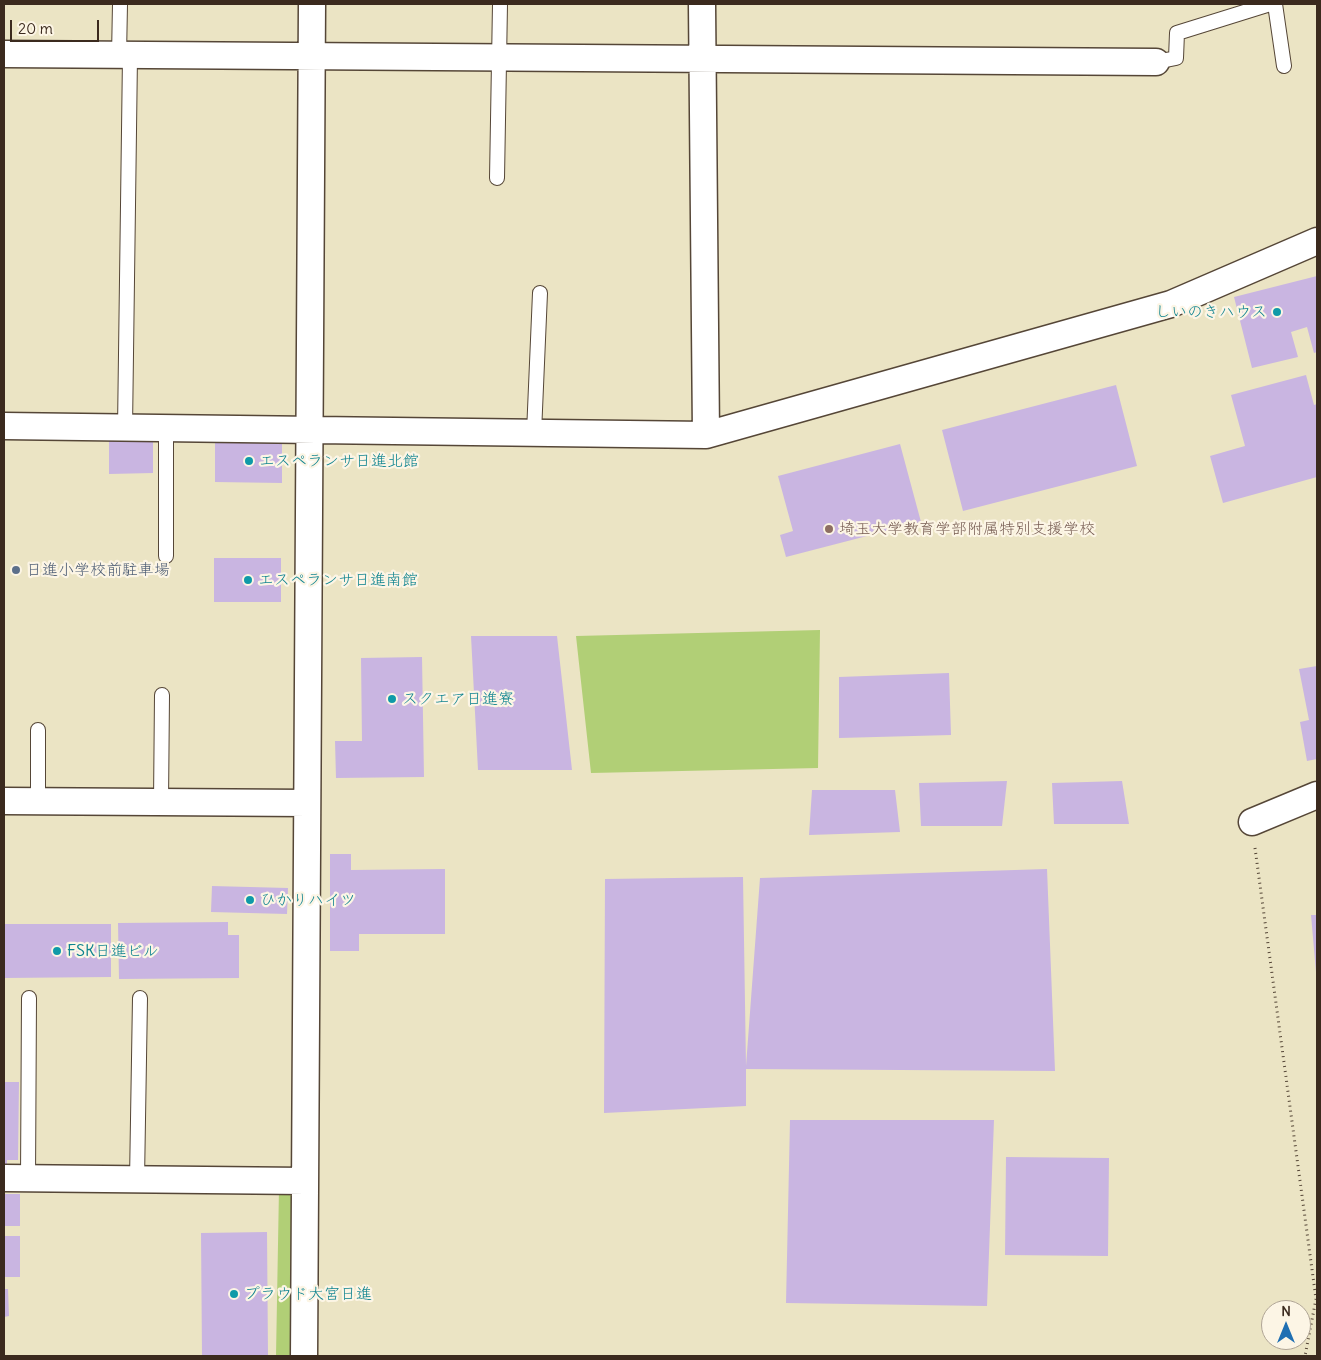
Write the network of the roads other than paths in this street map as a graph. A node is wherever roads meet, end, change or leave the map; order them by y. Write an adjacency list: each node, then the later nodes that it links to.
1 (120, 4): 8 (lane)
2 (312, 4): 9 (street)
3 (500, 4): 10 (lane)
4 (702, 4): 11 (street)
5 (1270, 4): 12 (lane)
6 (1275, 4): 13 (lane)
7 (4, 54): 8 (street)
8 (125, 56): 9 (street); 18 (lane)
9 (311, 58): 10 (street); 20 (street)
10 (499, 58): 11 (street); 14 (lane)
11 (703, 58): 12 (street); 22 (street)
12 (1156, 62)
13 (1284, 66)
14 (497, 178)
15 (1317, 241): 22 (street)
16 (540, 293): 21 (lane)
17 (4, 426): 18 (street)
18 (125, 428): 19 (street)
19 (166, 429): 20 (street); 23 (lane)
20 (309, 430): 21 (street); 30 (street)
21 (534, 433): 22 (street)
22 (706, 435)
23 (166, 556)
24 (162, 695): 29 (lane)
25 (38, 730): 28 (lane)
26 (1317, 795): 31 (street)
27 (4, 801): 28 (street)
28 (38, 801): 29 (street)
29 (160, 802): 30 (street)
30 (307, 803): 36 (street)
31 (1252, 822)
32 (29, 998): 34 (lane)
33 (140, 998): 35 (lane)
34 (16, 1179): 35 (street)
35 (137, 1180): 36 (street)
36 (305, 1181): 37 (street)
37 (304, 1356)

